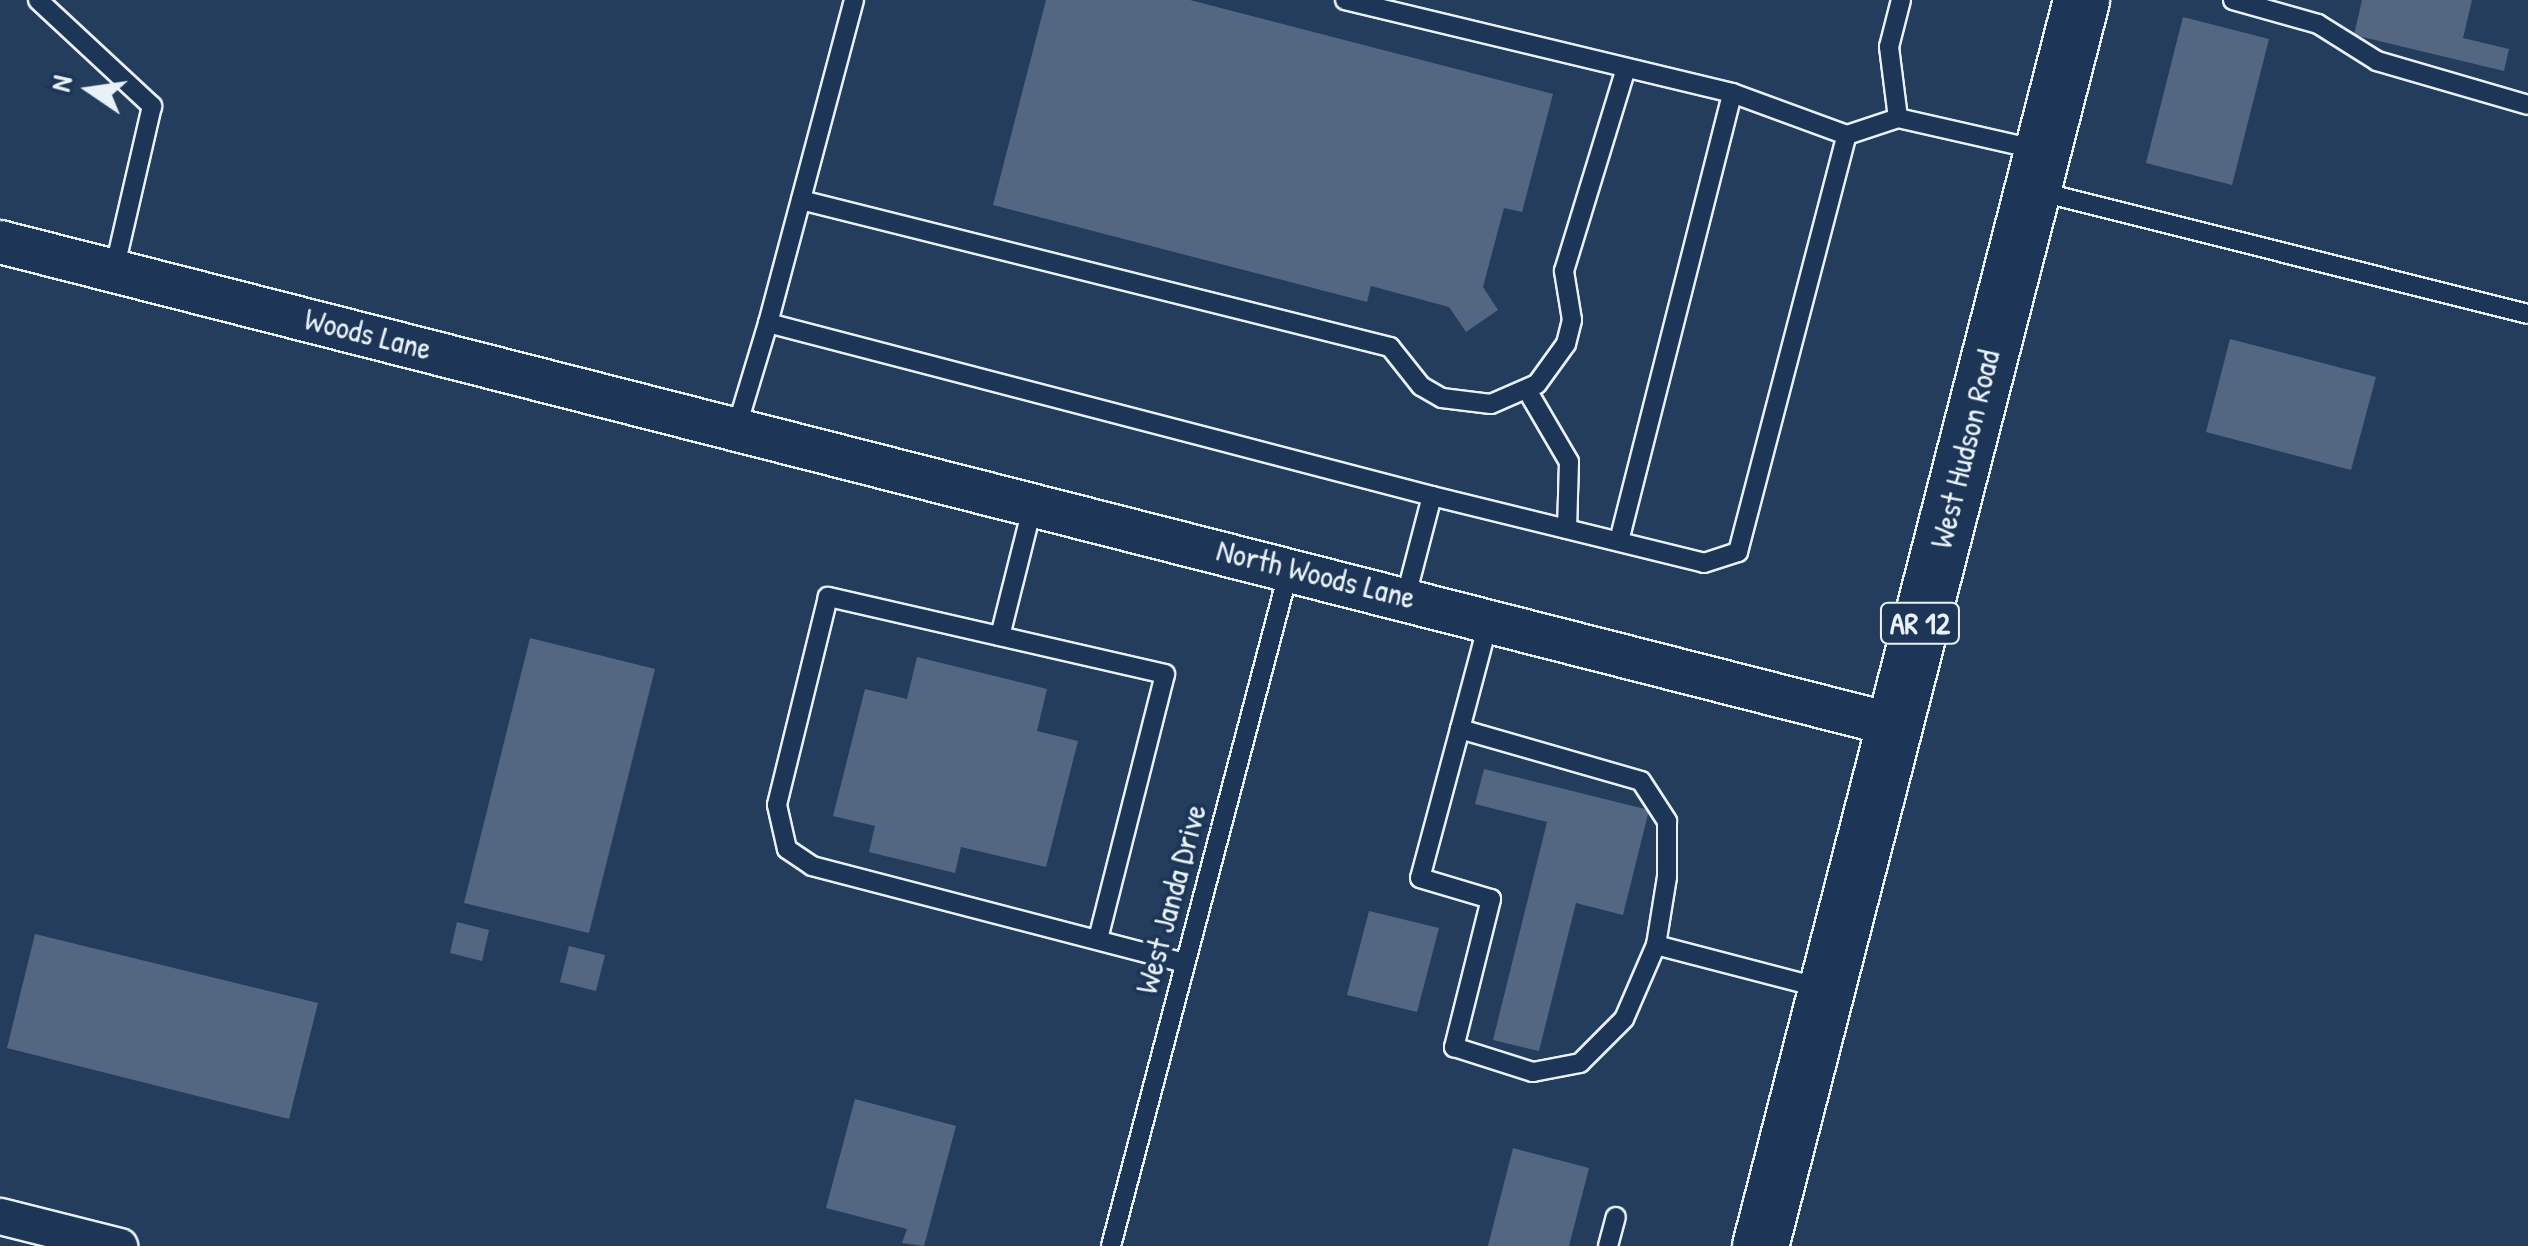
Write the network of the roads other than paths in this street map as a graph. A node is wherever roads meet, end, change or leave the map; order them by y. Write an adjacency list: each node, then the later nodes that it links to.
1 (38, 0): 15 (lane)
2 (854, 0): 13 (lane)
3 (1345, 0): 7 (lane)
4 (1901, 0): 10 (lane)
5 (2081, 0): 12 (highway, West Hudson Road / AR 12)
6 (2232, 0): 9 (lane)
7 (1626, 68): 8 (lane); 18 (lane)
8 (1732, 93): 11 (lane); 23 (lane)
9 (2528, 105)
10 (1898, 118): 11 (lane); 12 (lane)
11 (1848, 135): 23 (lane)
12 (2037, 171): 16 (lane); 28 (highway, West Hudson Road / AR 12)
13 (801, 200): 17 (lane); 18 (lane)
14 (0, 242): 15 (street, Woods Lane)
15 (114, 270): 19 (street, Woods Lane)
16 (2528, 314)
17 (768, 323): 19 (lane); 20 (lane)
18 (1527, 390): 22 (lane)
19 (737, 426): 21 (street, North Woods Lane)
20 (1432, 496): 22 (lane); 25 (lane)
21 (1033, 505): 24 (street, North Woods Lane); 27 (lane)
22 (1567, 528): 23 (lane)
23 (1618, 541)
24 (1290, 567): 25 (street, North Woods Lane); 32 (lane, West Janda Drive)
25 (1406, 596): 26 (street, North Woods Lane)
26 (1490, 618): 28 (street, North Woods Lane); 29 (lane)
27 (1000, 636): 30 (lane); 30 (lane)
28 (1894, 724): 33 (highway, West Hudson Road / AR 12)
29 (1460, 729): 31 (lane); 31 (lane)
30 (1098, 939): 32 (lane)
31 (1656, 946): 33 (lane)
32 (1185, 963): 37 (lane, West Janda Drive)
33 (1826, 990): 39 (highway, West Hudson Road / AR 12)
34 (0, 1216): 36 (street)
35 (1616, 1217): 38 (lane)
36 (114, 1245)
37 (1111, 1246)
38 (1608, 1246)
39 (1760, 1246)

